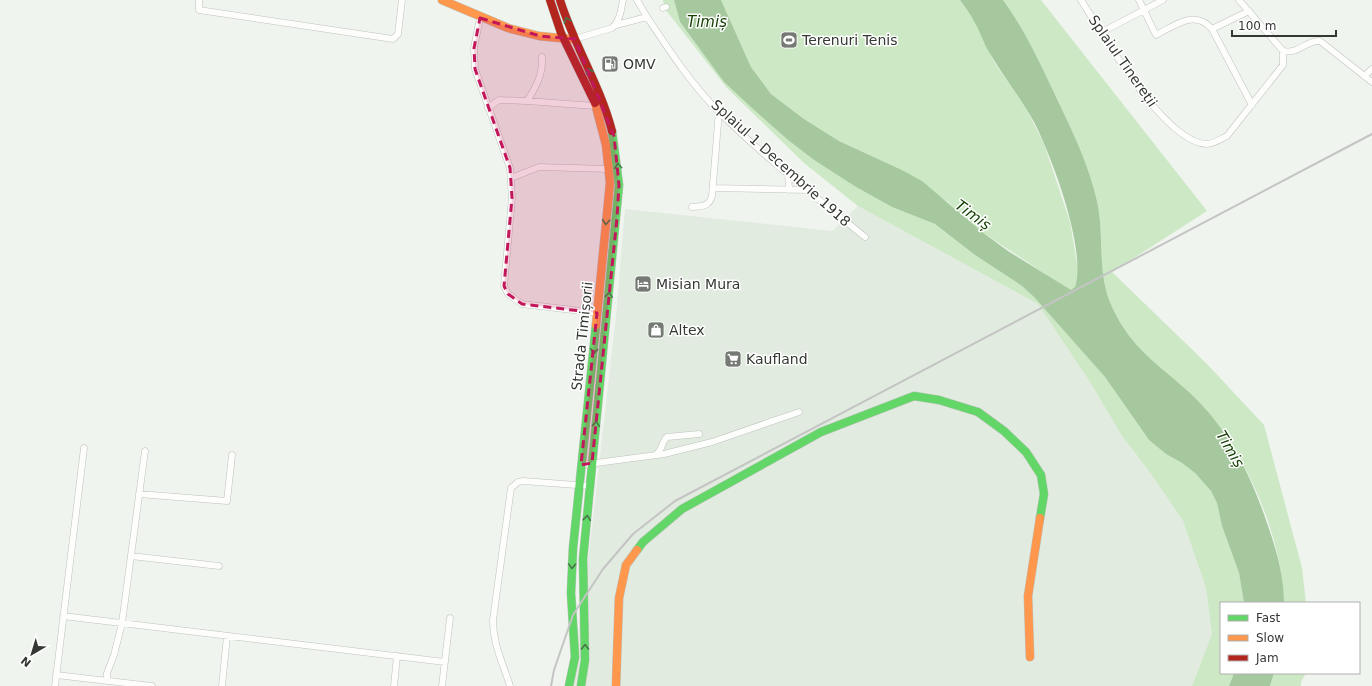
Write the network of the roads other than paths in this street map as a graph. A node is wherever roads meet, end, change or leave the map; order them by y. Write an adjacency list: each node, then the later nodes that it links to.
1 (199, 0): 2 (street)
2 (402, 0)
3 (442, 0): 15 (main road)
4 (550, 0): 19 (main road, Strada Timișorii)
5 (560, 0): 20 (main road, Strada Timișorii, one-way to 5)
6 (623, 0): 16 (street)
7 (637, 0): 14 (street, Splaiul 1 Decembrie 1918)
8 (1081, 0): 18 (street, Splaiul Tinereții)
9 (1139, 0): 12 (street)
10 (1163, 0): 12 (street)
11 (1239, 0): 13 (street)
12 (1144, 10): 17 (street); 18 (street)
13 (1249, 11): 17 (street); 21 (street)
14 (647, 17): 16 (street); 30 (street, Splaiul 1 Decembrie 1918)
15 (480, 18): 19 (main road); 29 (street)
16 (616, 25): 20 (street)
17 (1212, 29): 27 (street)
18 (1102, 32): 27 (street, Splaiul Tinereții)
19 (563, 40): 20 (main road); 28 (main road, Strada Timișorii)
20 (575, 40): 46 (main road, Strada Timișorii, one-way to 20)
21 (1283, 51): 24 (street); 27 (street)
22 (542, 57): 26 (street)
23 (1372, 69): 24 (street)
24 (1364, 76): 25 (street)
25 (1372, 82)
26 (527, 101): 28 (street); 29 (street)
27 (1252, 105)
28 (595, 106): 31 (main road, Strada Timișorii)
29 (488, 108): 33 (street)
30 (719, 111): 32 (street, Splaiul 1 Decembrie 1918); 34 (street)
31 (609, 169): 33 (street); 39 (main road, Strada Timișorii, one-way to 39)
32 (788, 173): 35 (street); 36 (street, Splaiul 1 Decembrie 1918)
33 (511, 178): 39 (street)
34 (713, 188): 35 (street); 37 (street)
35 (789, 190): 36 (street)
36 (808, 190): 38 (street, Splaiul 1 Decembrie 1918)
37 (692, 207)
38 (865, 237)
39 (598, 313): 47 (main road, Strada Timișorii, one-way to 47)
40 (799, 412): 45 (street)
41 (699, 434): 45 (street)
42 (84, 448): 53 (street)
43 (145, 450): 50 (street)
44 (232, 455): 50 (street)
45 (655, 455): 46 (street)
46 (592, 463): 47 (street); 49 (main road, Strada Timișorii)
47 (581, 465): 48 (main road, Strada Timișorii)
48 (579, 485): 49 (street); 67 (street); 68 (main road, Strada Timișorii, one-way to 68)
49 (590, 486): 69 (main road, Strada Timișorii, one-way to 49)
50 (139, 494): 51 (street)
51 (131, 556): 52 (street); 55 (street)
52 (219, 566)
53 (63, 616): 55 (street); 60 (street)
54 (450, 618): 59 (street)
55 (122, 623): 56 (street); 61 (street)
56 (227, 636): 57 (street); 64 (street)
57 (397, 656): 59 (street); 65 (street)
58 (1030, 657): 70 (main road)
59 (445, 662): 66 (street)
60 (56, 675): 61 (street); 62 (street)
61 (107, 681): 63 (street)
62 (55, 686)
63 (152, 686)
64 (222, 686)
65 (394, 686)
66 (442, 686)
67 (510, 686)
68 (569, 686)
69 (581, 686)
70 (616, 686)

